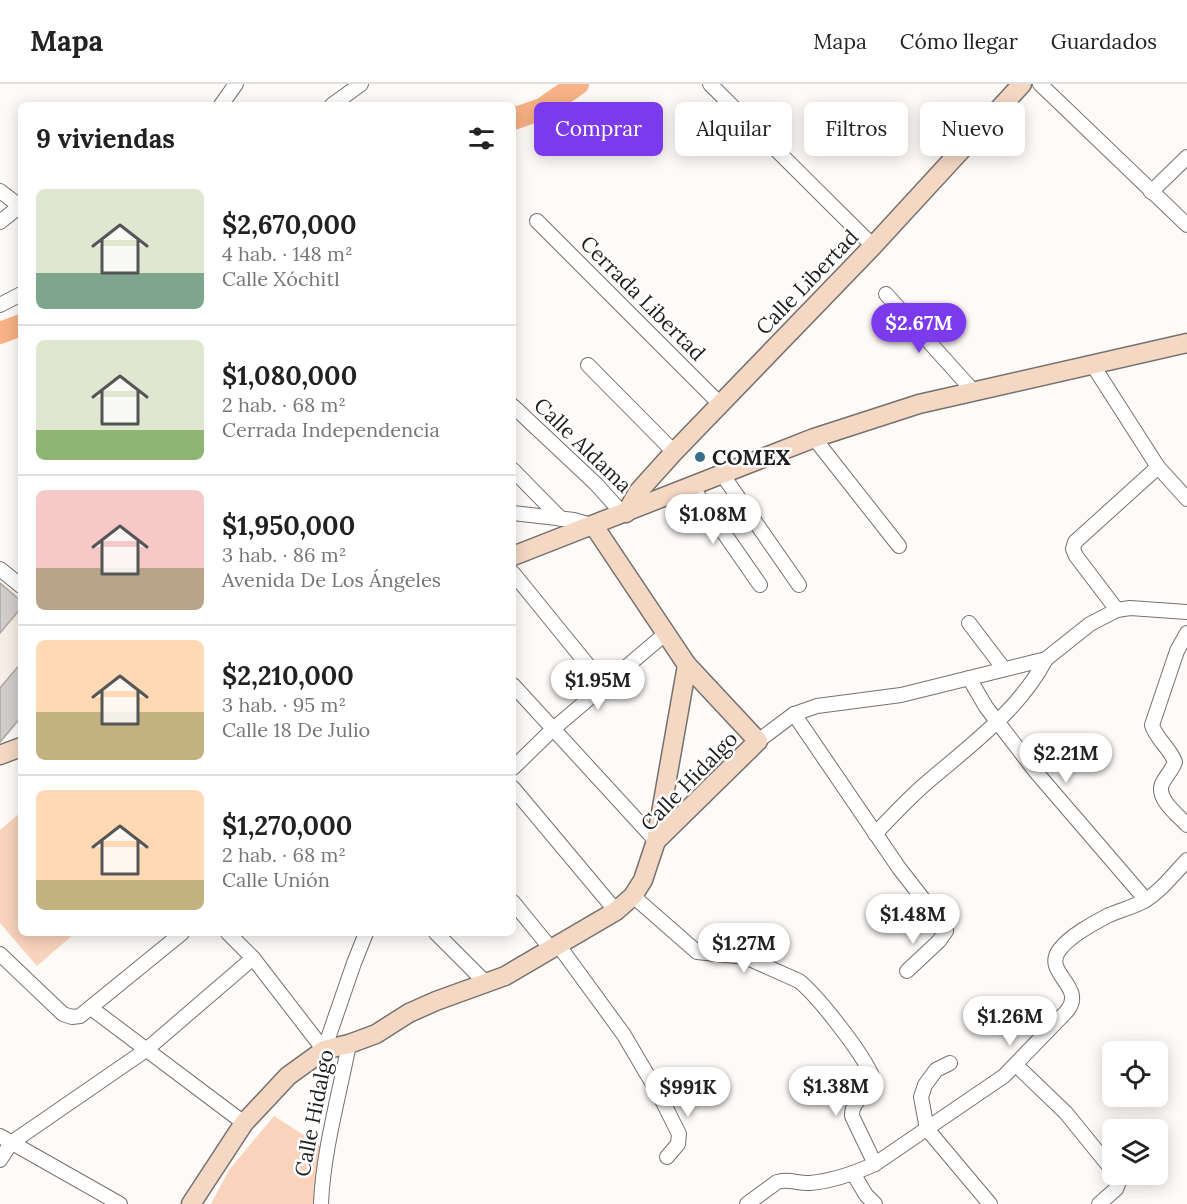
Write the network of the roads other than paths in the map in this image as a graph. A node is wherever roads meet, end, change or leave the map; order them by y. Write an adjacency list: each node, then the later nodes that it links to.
1 (236, 84): 6 (street)
2 (361, 84): 7 (street)
3 (710, 84): 16 (street)
4 (1022, 84): 16 (main road, Calle Libertad)
5 (1040, 84): 10 (street)
6 (223, 102)
7 (336, 102)
8 (1187, 157): 10 (street)
9 (0, 191): 11 (street)
10 (1151, 192): 15 (street)
11 (18, 204)
12 (18, 208): 14 (street)
13 (537, 221): 24 (street, Cerrada Libertad)
14 (0, 222)
15 (1187, 225)
16 (873, 246): 24 (main road, Calle Libertad)
17 (886, 294): 23 (street)
18 (18, 296): 19 (street)
19 (0, 305)
20 (1187, 343): 21 (main road)
21 (1092, 364): 23 (main road); 28 (street)
22 (588, 365): 27 (street)
23 (975, 393): 26 (main road)
24 (720, 404): 27 (main road, Calle Libertad)
25 (516, 409): 34 (street, Calle Aldama)
26 (814, 438): 30 (main road); 37 (street)
27 (674, 452): 34 (main road, Calle Libertad)
28 (1158, 467): 32 (street); 44 (street)
29 (516, 473): 35 (street)
30 (722, 474): 31 (main road); 43 (street)
31 (692, 487): 34 (main road); 42 (street)
32 (1187, 499)
33 (516, 513): 35 (street)
34 (624, 514): 36 (main road)
35 (561, 519): 36 (street)
36 (594, 526): 38 (main road); 48 (main road)
37 (899, 546)
38 (516, 555)
39 (0, 569): 41 (street)
40 (516, 577): 53 (street)
41 (18, 584)
42 (760, 585)
43 (799, 585)
44 (1117, 610): 45 (street, Calle Hidalgo); 49 (street, Calle Hidalgo)
45 (1187, 612)
46 (969, 623): 51 (street)
47 (1187, 633): 63 (street)
48 (665, 634): 50 (main road); 53 (street)
49 (1046, 659): 51 (street, Calle Hidalgo); 56 (street)
50 (687, 665): 58 (main road); 65 (main road)
51 (1004, 669): 52 (street, Calle Hidalgo)
52 (969, 678): 55 (street, Calle Hidalgo); 56 (street)
53 (604, 685): 57 (street)
54 (516, 688): 57 (street)
55 (794, 714): 58 (street, Calle Hidalgo); 64 (street)
56 (997, 722): 64 (street); 68 (street)
57 (552, 730): 61 (street); 65 (street)
58 (758, 741): 65 (main road, Calle Hidalgo)
59 (18, 748): 60 (main road)
60 (1, 753)
61 (516, 765)
62 (516, 792): 70 (street)
63 (1187, 825)
64 (875, 834): 78 (street)
65 (656, 841): 67 (main road, Calle Hidalgo)
66 (1187, 860): 68 (street)
67 (633, 896): 70 (main road, Calle Hidalgo); 92 (street)
68 (1146, 900): 85 (street)
69 (516, 905): 75 (street)
70 (616, 911): 75 (main road, Calle Hidalgo)
71 (178, 936): 80 (street)
72 (231, 936): 77 (street)
73 (365, 936): 83 (street)
74 (439, 936): 79 (street)
75 (556, 948): 79 (main road, Calle Hidalgo); 89 (street)
76 (0, 954): 80 (street)
77 (253, 957): 82 (street); 83 (street)
78 (907, 971)
79 (487, 984): 81 (main road, Calle Hidalgo)
80 (91, 1008): 82 (street)
81 (350, 1044): 83 (main road); 97 (street, Calle Hidalgo)
82 (146, 1050): 86 (street); 88 (street)
83 (324, 1050): 86 (main road)
84 (950, 1063): 87 (street)
85 (1016, 1065): 87 (street); 90 (street)
86 (244, 1123): 96 (main road)
87 (927, 1129): 92 (street); 100 (street)
88 (6, 1139): 91 (street); 95 (street)
89 (668, 1157)
90 (1102, 1157)
91 (0, 1160)
92 (875, 1164): 93 (street)
93 (853, 1173): 98 (street); 99 (street)
94 (1118, 1185): 101 (street)
95 (120, 1204)
96 (191, 1204)
97 (321, 1204)
98 (747, 1204)
99 (875, 1204)
100 (990, 1204)
101 (1099, 1204)

